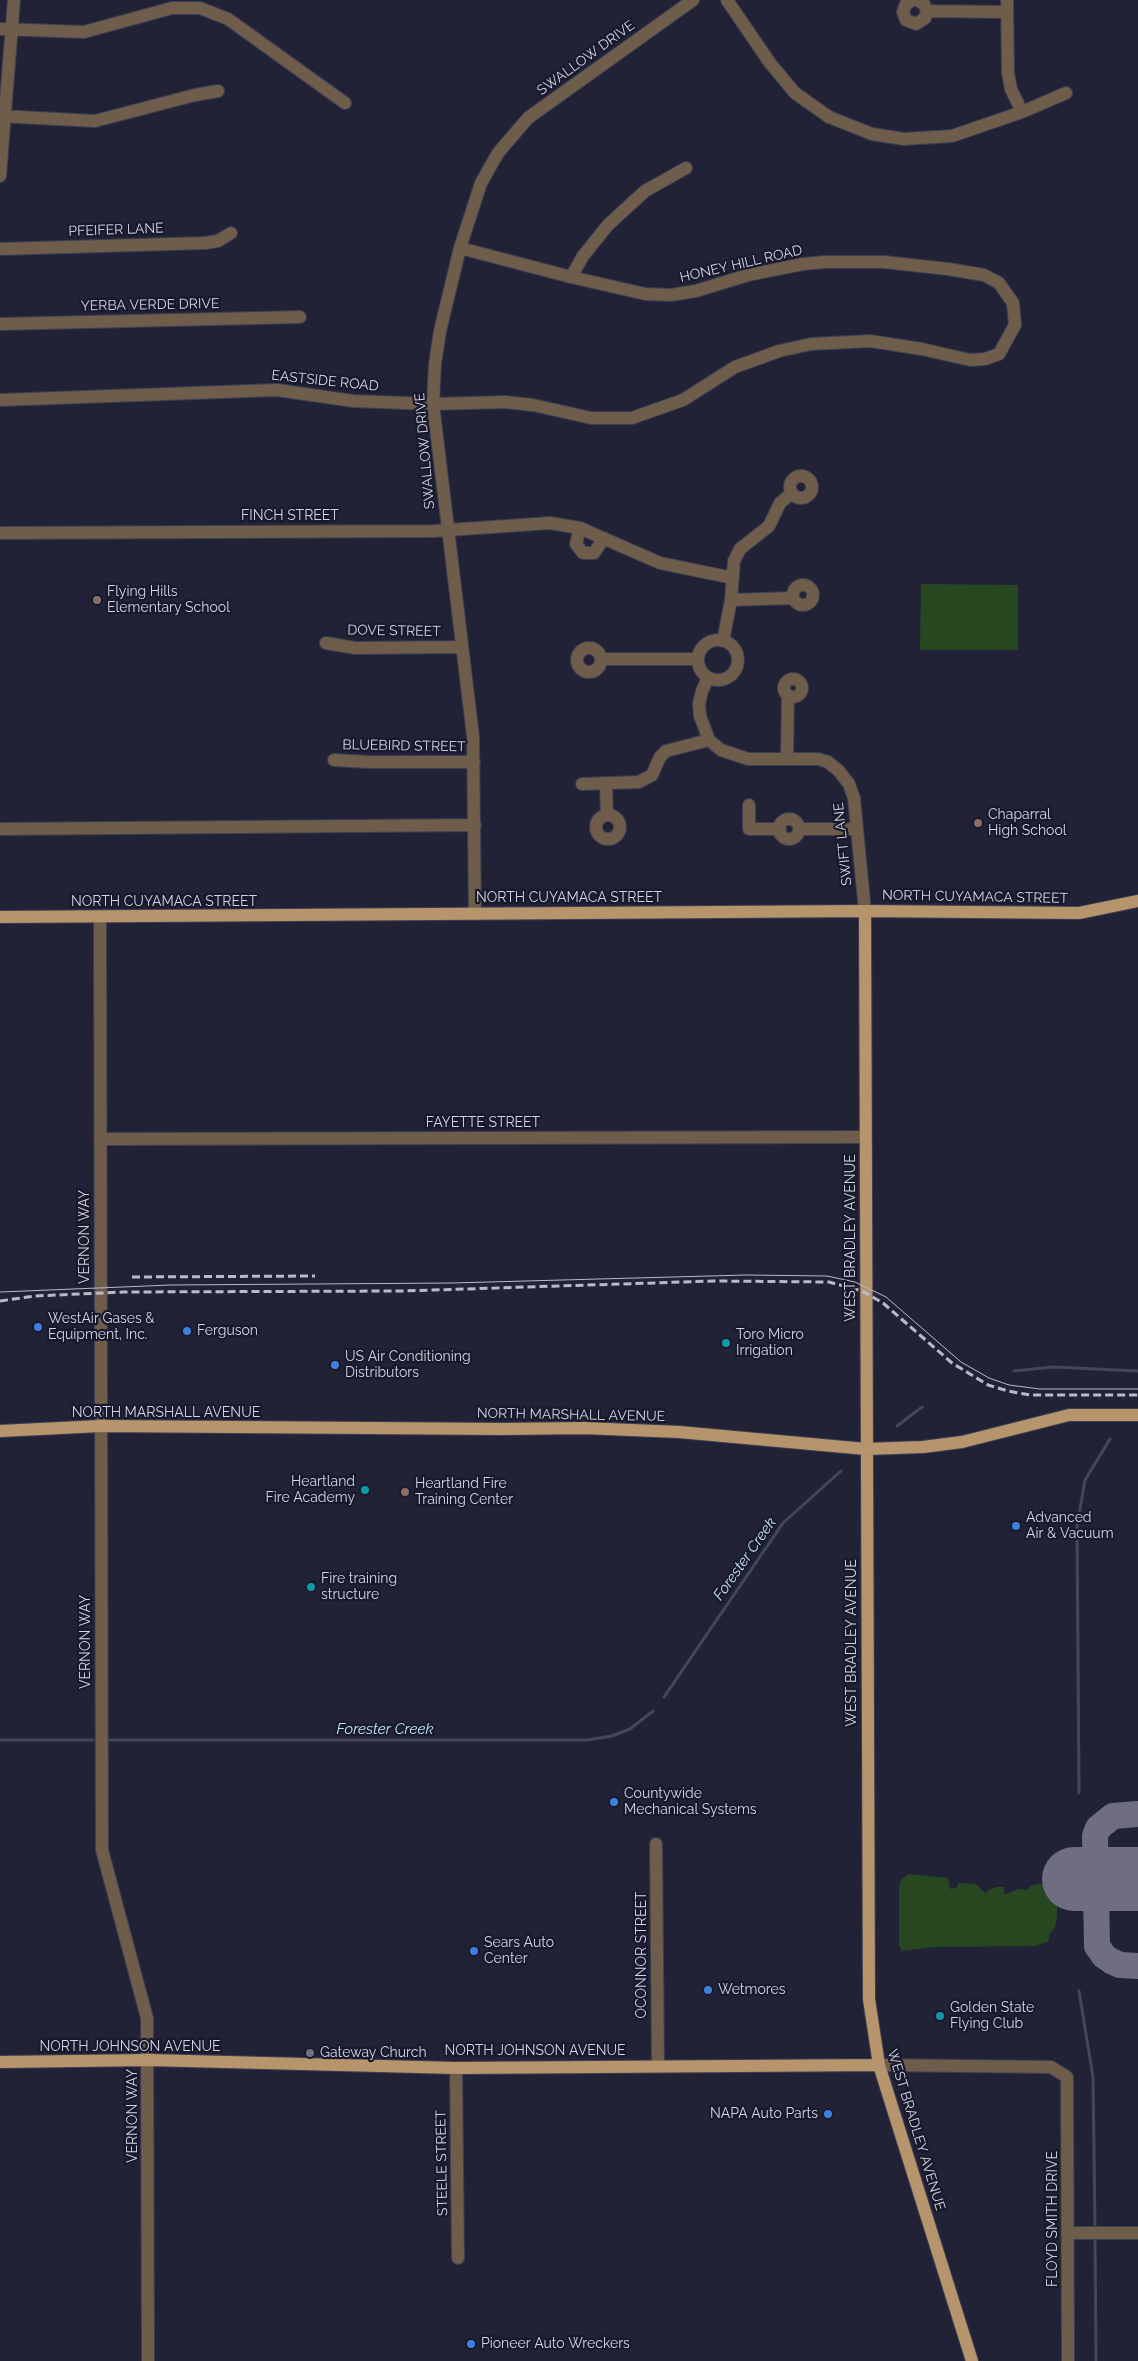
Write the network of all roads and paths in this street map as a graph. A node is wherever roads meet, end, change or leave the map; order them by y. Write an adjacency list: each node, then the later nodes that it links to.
1 (14, 0): 8 (street)
2 (693, 0): 17 (street, SWALLOW DRIVE)
3 (727, 0): 12 (street)
4 (913, 0): 7 (street)
5 (917, 0): 7 (street)
6 (1007, 6): 7 (street); 12 (street)
7 (927, 11)
8 (6, 29): 11 (street); 13 (street)
9 (218, 91): 13 (street)
10 (1066, 93): 12 (street)
11 (345, 103)
12 (1022, 112)
13 (3, 116): 15 (street)
14 (686, 168): 19 (street)
15 (0, 176)
16 (230, 233): 18 (street, PFEIFER LANE)
17 (460, 248): 19 (street, HONEY HILL ROAD); 24 (street, SWALLOW DRIVE)
18 (0, 249)
19 (572, 278): 22 (street, HONEY HILL ROAD)
20 (300, 317): 21 (street, YERBA VERDE DRIVE)
21 (0, 324)
22 (958, 357): 24 (street, EASTSIDE ROAD)
23 (0, 400): 24 (street, EASTSIDE ROAD)
24 (433, 404): 27 (street, SWALLOW DRIVE)
25 (792, 492): 30 (street)
26 (580, 528): 27 (street, FINCH STREET); 29 (street, FINCH STREET); 29 (street)
27 (448, 530): 28 (street, FINCH STREET); 35 (street, SWALLOW DRIVE)
28 (0, 533)
29 (604, 538): 30 (street, FINCH STREET)
30 (733, 578): 32 (street)
31 (793, 598): 32 (street)
32 (731, 600): 33 (street)
33 (724, 640): 37 (street); 38 (street)
34 (326, 643): 35 (street, DOVE STREET)
35 (462, 647): 43 (street, SWALLOW DRIVE)
36 (601, 659): 37 (street)
37 (697, 659): 38 (street)
38 (708, 678): 40 (street)
39 (788, 695): 41 (street)
40 (709, 740): 41 (street, SWIFT LANE); 45 (street)
41 (787, 758): 50 (street, SWIFT LANE)
42 (334, 760): 43 (street, BLUEBIRD STREET)
43 (474, 762): 48 (street, SWALLOW DRIVE)
44 (582, 784): 45 (street)
45 (606, 784): 47 (street)
46 (749, 806): 50 (street)
47 (607, 815)
48 (475, 825): 49 (street); 53 (street, SWALLOW DRIVE)
49 (0, 828)
50 (857, 829): 52 (street, SWIFT LANE)
51 (1138, 902): 52 (main road, NORTH CUYAMACA STREET)
52 (865, 911): 53 (main road, NORTH CUYAMACA STREET); 56 (main road, WEST BRADLEY AVENUE)
53 (475, 914): 55 (main road, NORTH CUYAMACA STREET)
54 (0, 917): 55 (main road, NORTH CUYAMACA STREET)
55 (100, 918): 57 (street, VERNON WAY)
56 (865, 1137): 57 (street, FAYETTE STREET); 61 (main road, WEST BRADLEY AVENUE)
57 (100, 1139): 59 (street, VERNON WAY)
58 (1138, 1414): 61 (main road, NORTH MARSHALL AVENUE)
59 (101, 1426): 60 (main road, NORTH MARSHALL AVENUE); 61 (main road, NORTH MARSHALL AVENUE); 63 (street, VERNON WAY)
60 (0, 1431)
61 (866, 1449): 66 (main road, WEST BRADLEY AVENUE)
62 (656, 1844): 65 (street, OCONNOR STREET)
63 (149, 2060): 64 (main road, NORTH JOHNSON AVENUE); 67 (main road, NORTH JOHNSON AVENUE); 72 (street, VERNON WAY)
64 (0, 2062)
65 (658, 2065): 66 (main road, NORTH JOHNSON AVENUE); 67 (main road, NORTH JOHNSON AVENUE)
66 (879, 2065): 68 (street, NORTH JOHNSON AVENUE); 73 (main road, WEST BRADLEY AVENUE)
67 (456, 2068): 71 (street, STEELE STREET)
68 (1067, 2077): 69 (street, FLOYD SMITH DRIVE)
69 (1069, 2233): 70 (street); 74 (street, FLOYD SMITH DRIVE)
70 (1138, 2233)
71 (458, 2258)
72 (148, 2361)
73 (972, 2361)
74 (1068, 2361)

